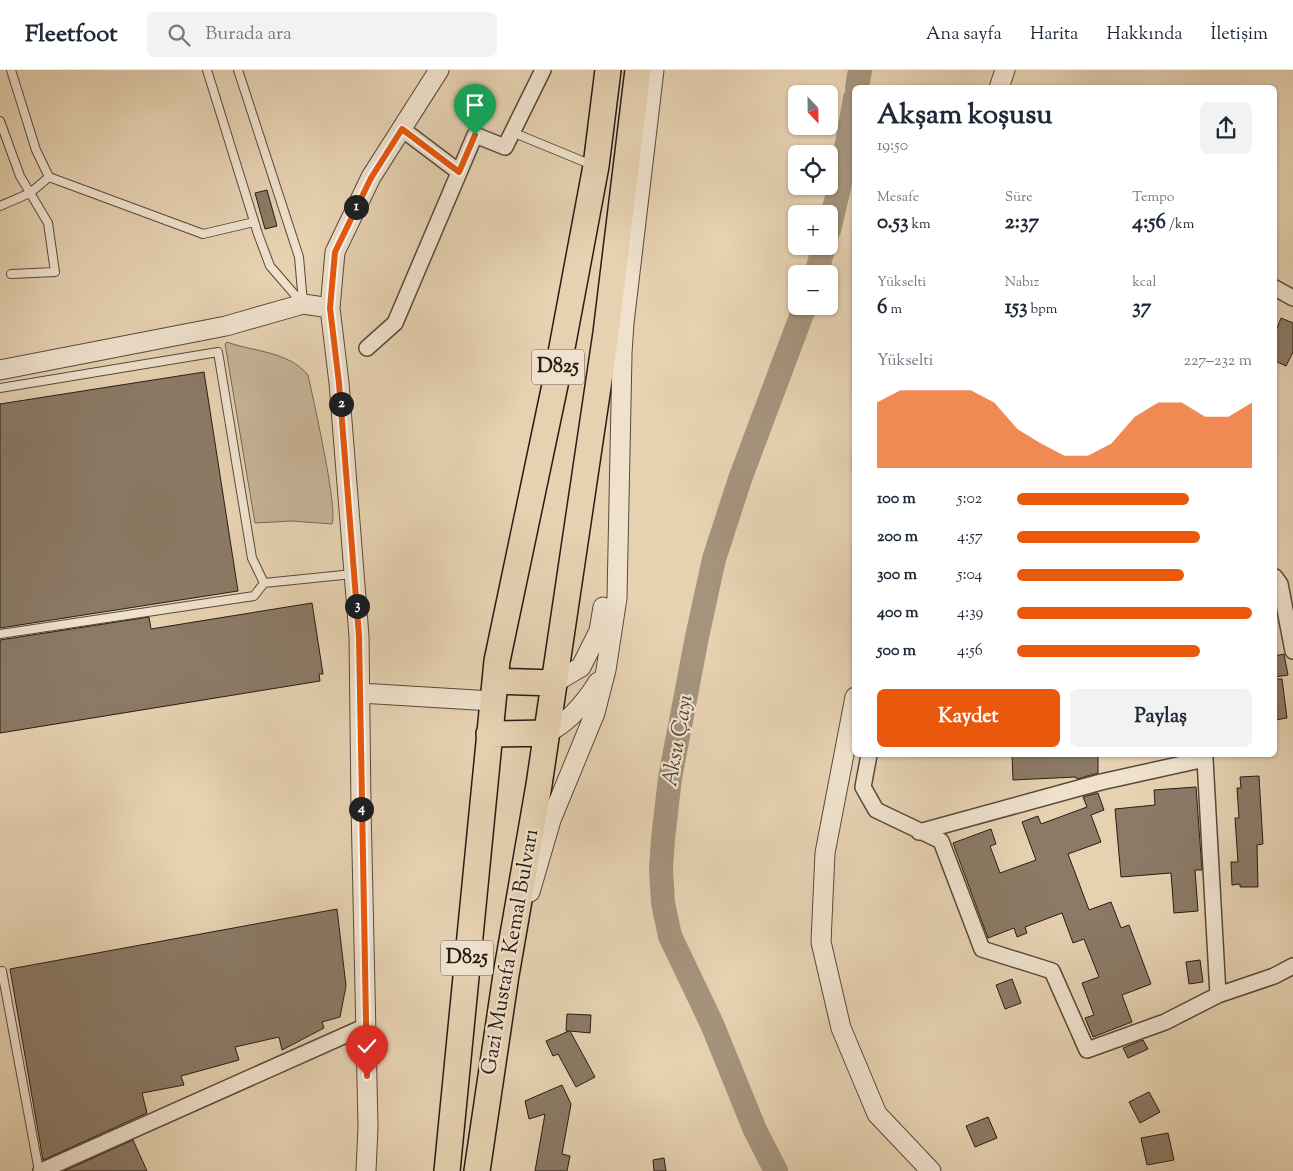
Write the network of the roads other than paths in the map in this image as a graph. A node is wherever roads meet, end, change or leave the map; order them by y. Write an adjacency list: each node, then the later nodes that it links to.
1 (11, 70): 16 (lane)
2 (207, 70): 19 (lane)
3 (238, 70): 23 (lane)
4 (439, 70): 12 (street)
5 (543, 70): 13 (street)
6 (608, 70): 14 (highway, D825)
7 (638, 70): 36 (highway, Gazi Mustafa Kemal Bulvarı)
8 (654, 70): 26 (street)
9 (1004, 70): 10 (street)
10 (999, 85)
11 (0, 121): 17 (lane)
12 (402, 129): 15 (street); 24 (street)
13 (512, 132): 14 (lane); 15 (street)
14 (596, 166): 35 (highway, D825)
15 (459, 172): 25 (street)
16 (49, 176): 17 (lane); 19 (lane)
17 (30, 193): 18 (lane); 20 (lane)
18 (0, 206)
19 (254, 222): 23 (lane)
20 (11, 274)
21 (1277, 289): 22 (street)
22 (1293, 298)
23 (304, 304): 24 (street); 27 (street)
24 (330, 308): 29 (street)
25 (367, 348)
26 (622, 355): 34 (street); 36 (street)
27 (0, 370)
28 (0, 388): 31 (lane)
29 (355, 574): 31 (lane); 37 (street)
30 (1277, 580): 33 (street)
31 (264, 582): 32 (lane)
32 (0, 634)
33 (1293, 651)
34 (606, 670): 39 (street); 45 (street)
35 (495, 681): 36 (highway); 37 (street); 40 (highway, Gazi Mustafa Kemal Bulvarı)
36 (554, 683): 39 (highway, Gazi Mustafa Kemal Bulvarı)
37 (360, 693): 47 (street)
38 (852, 713): 52 (street)
39 (547, 734): 40 (highway); 45 (highway, Gazi Mustafa Kemal Bulvarı)
40 (488, 739): 50 (highway, Gazi Mustafa Kemal Bulvarı / D825)
41 (869, 757): 42 (street)
42 (919, 832): 46 (street); 46 (street)
43 (1293, 966): 46 (street)
44 (2, 971): 48 (lane)
45 (506, 975): 51 (highway, Gazi Mustafa Kemal Bulvarı)
46 (1218, 996)
47 (366, 1026): 48 (street); 49 (street)
48 (40, 1171)
49 (366, 1171)
50 (447, 1171)
51 (477, 1171)
52 (931, 1171)

